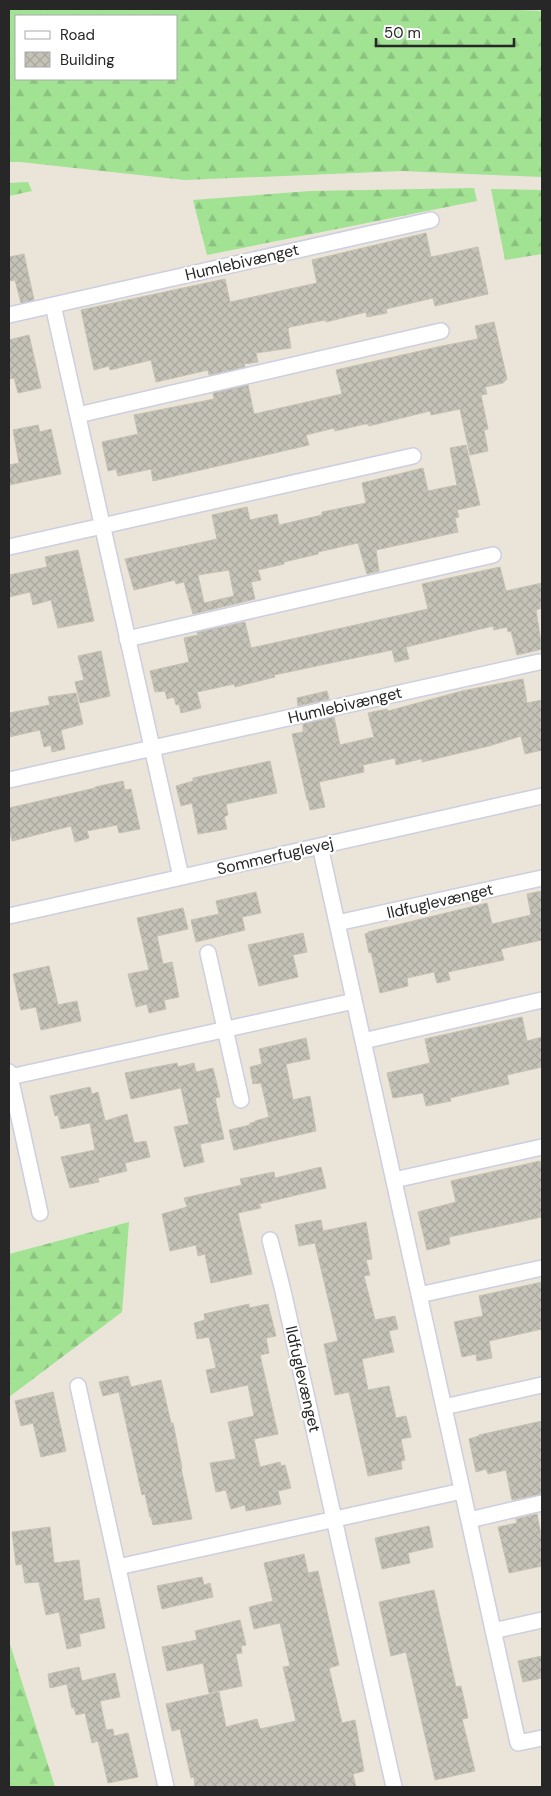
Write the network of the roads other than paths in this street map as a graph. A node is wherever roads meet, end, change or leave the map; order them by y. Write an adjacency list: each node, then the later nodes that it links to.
1 (431, 220): 2 (street, Humlebivænget)
2 (53, 305): 3 (street, Humlebivænget); 5 (street)
3 (9, 315)
4 (441, 332): 5 (street)
5 (78, 414): 7 (street)
6 (413, 456): 7 (street)
7 (102, 526): 8 (street); 10 (street)
8 (9, 547)
9 (493, 555): 10 (street)
10 (127, 639): 12 (street)
11 (539, 662): 12 (street, Humlebivænget)
12 (152, 748): 13 (street, Humlebivænget); 16 (street)
13 (9, 780)
14 (542, 796): 15 (street, Sommerfuglevej)
15 (320, 846): 16 (street, Sommerfuglevej); 19 (street)
16 (181, 877): 18 (street, Sommerfuglevej)
17 (542, 878): 19 (street, Ildfuglevænget)
18 (9, 916)
19 (337, 924): 22 (street)
20 (208, 953): 23 (street)
21 (542, 1000): 24 (street)
22 (354, 1001): 23 (street); 24 (street)
23 (225, 1029): 25 (street); 26 (street)
24 (363, 1041): 28 (street)
25 (9, 1075): 29 (street)
26 (240, 1100)
27 (542, 1147): 28 (street)
28 (394, 1180): 32 (street)
29 (40, 1213)
30 (270, 1240): 38 (street, Ildfuglevænget)
31 (542, 1268): 32 (street)
32 (419, 1295): 35 (street)
33 (542, 1385): 35 (street)
34 (78, 1386): 40 (street)
35 (444, 1407): 36 (street)
36 (462, 1491): 38 (street); 39 (street)
37 (542, 1503): 39 (street)
38 (334, 1519): 40 (street); 45 (street, Ildfuglevænget)
39 (469, 1520): 42 (street)
40 (118, 1567): 44 (street)
41 (542, 1620): 42 (street)
42 (493, 1631): 43 (street)
43 (542, 1738)
44 (166, 1787)
45 (394, 1787)

